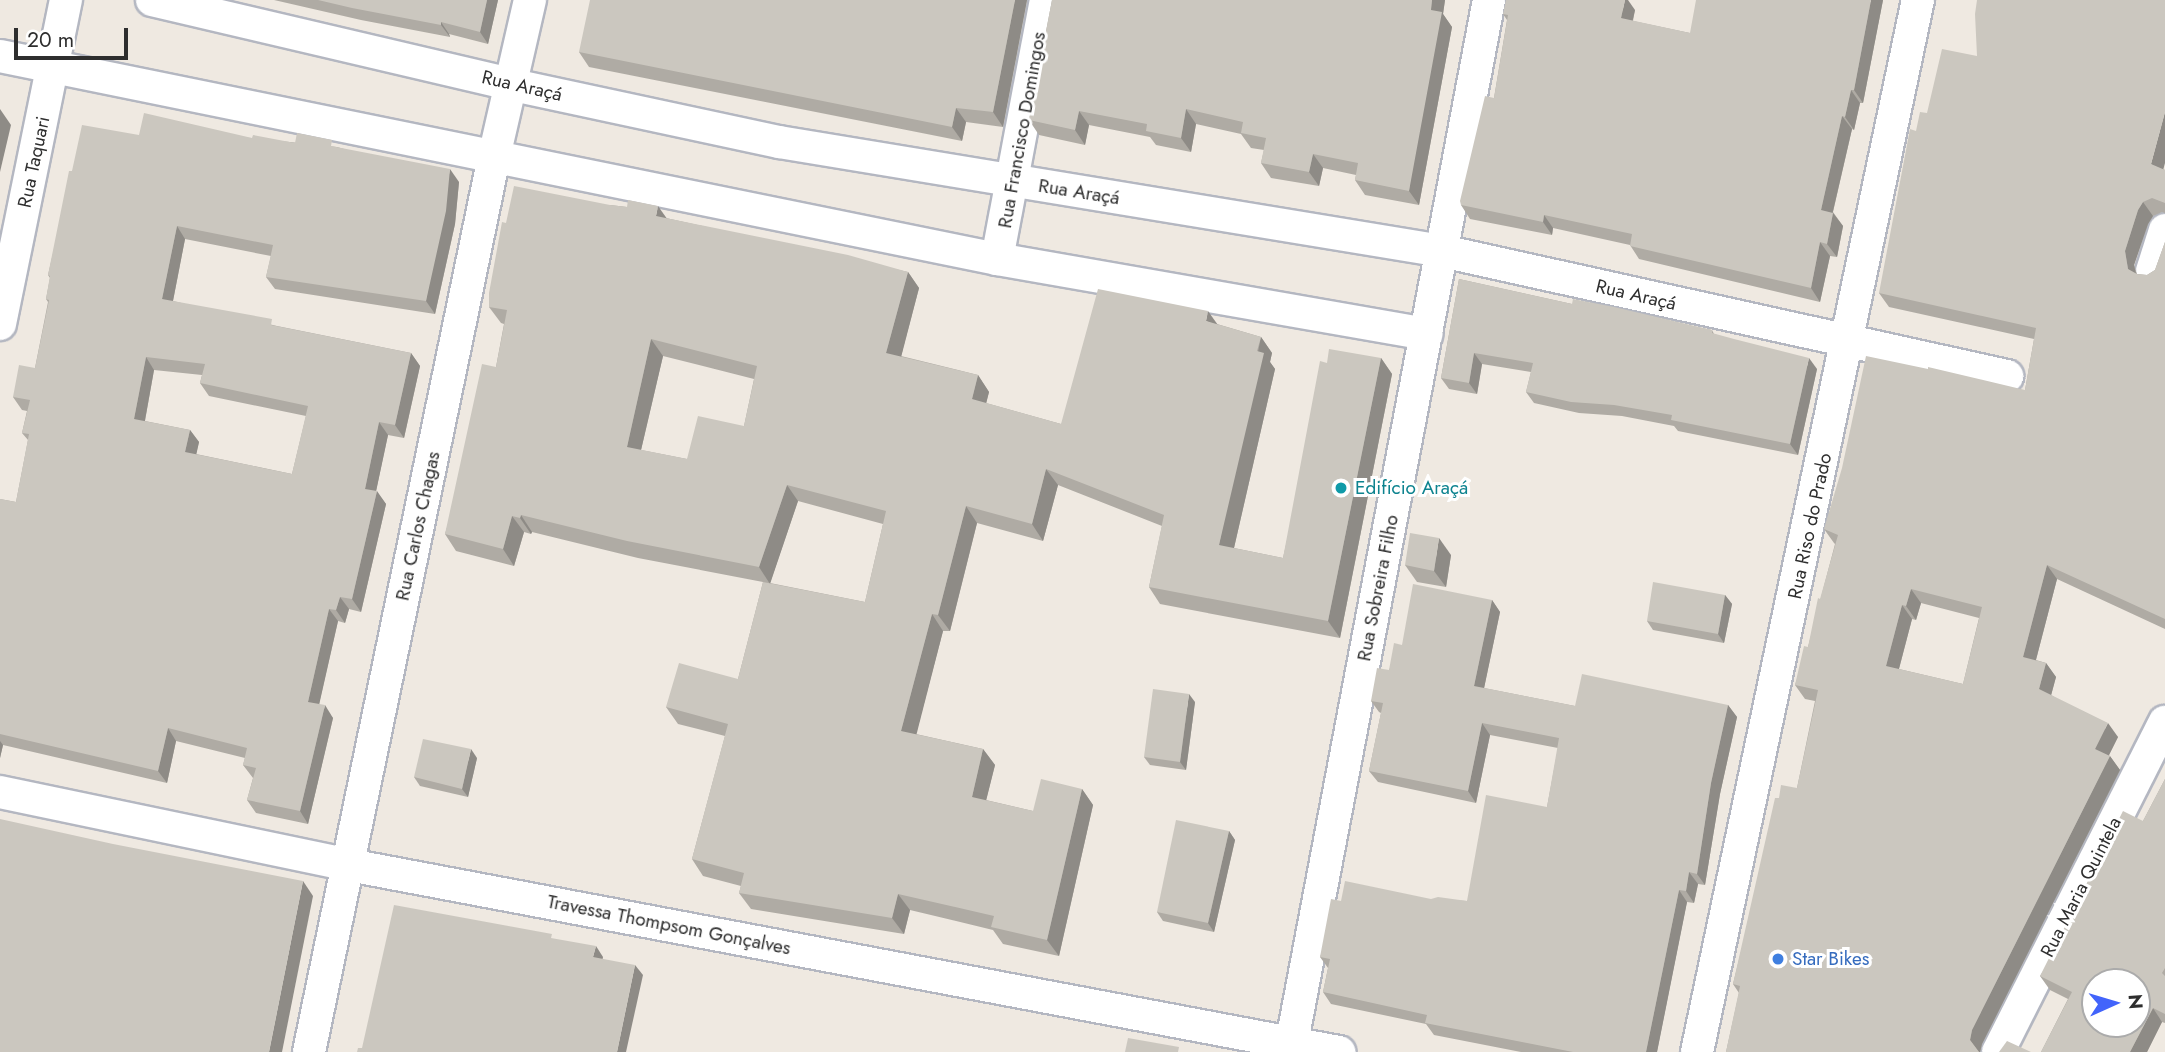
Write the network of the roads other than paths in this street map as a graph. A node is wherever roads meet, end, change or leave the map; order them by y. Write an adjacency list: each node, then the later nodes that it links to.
1 (66, 0): 8 (street, Rua Taquari)
2 (152, 0): 9 (street, Rua Araçá)
3 (530, 0): 9 (street, Rua Carlos Chagas)
4 (1046, 0): 11 (street, Rua Francisco Domingos)
5 (1489, 0): 13 (street, Rua Sobreira Filho)
6 (1918, 0): 18 (street, Rua Riso do Prado)
7 (0, 55): 8 (street)
8 (54, 66): 10 (street); 16 (street, Rua Taquari)
9 (513, 85): 10 (street, Rua Carlos Chagas); 11 (street, Rua Araçá)
10 (494, 157): 14 (street); 22 (street, Rua Carlos Chagas)
11 (1013, 182): 13 (street, Rua Araçá); 14 (street, Rua Francisco Domingos)
12 (2165, 230): 15 (street)
13 (1442, 251): 17 (street, Rua Sobreira Filho); 18 (street, Rua Araçá)
14 (998, 259): 17 (street)
15 (2152, 271)
16 (0, 324)
17 (1426, 334): 23 (street, Rua Sobreira Filho)
18 (1849, 342): 19 (street, Rua Araçá); 26 (street, Rua Riso do Prado)
19 (2007, 376)
20 (2164, 726): 27 (street, Rua Maria Quintela)
21 (0, 792): 22 (street, Travessa Thompsom Gonçalves)
22 (349, 865): 23 (street, Travessa Thompsom Gonçalves); 24 (street, Rua Carlos Chagas)
23 (1291, 1047): 25 (street, Travessa Thompsom Gonçalves)
24 (309, 1052)
25 (1339, 1052)
26 (1697, 1052)
27 (1998, 1052)

